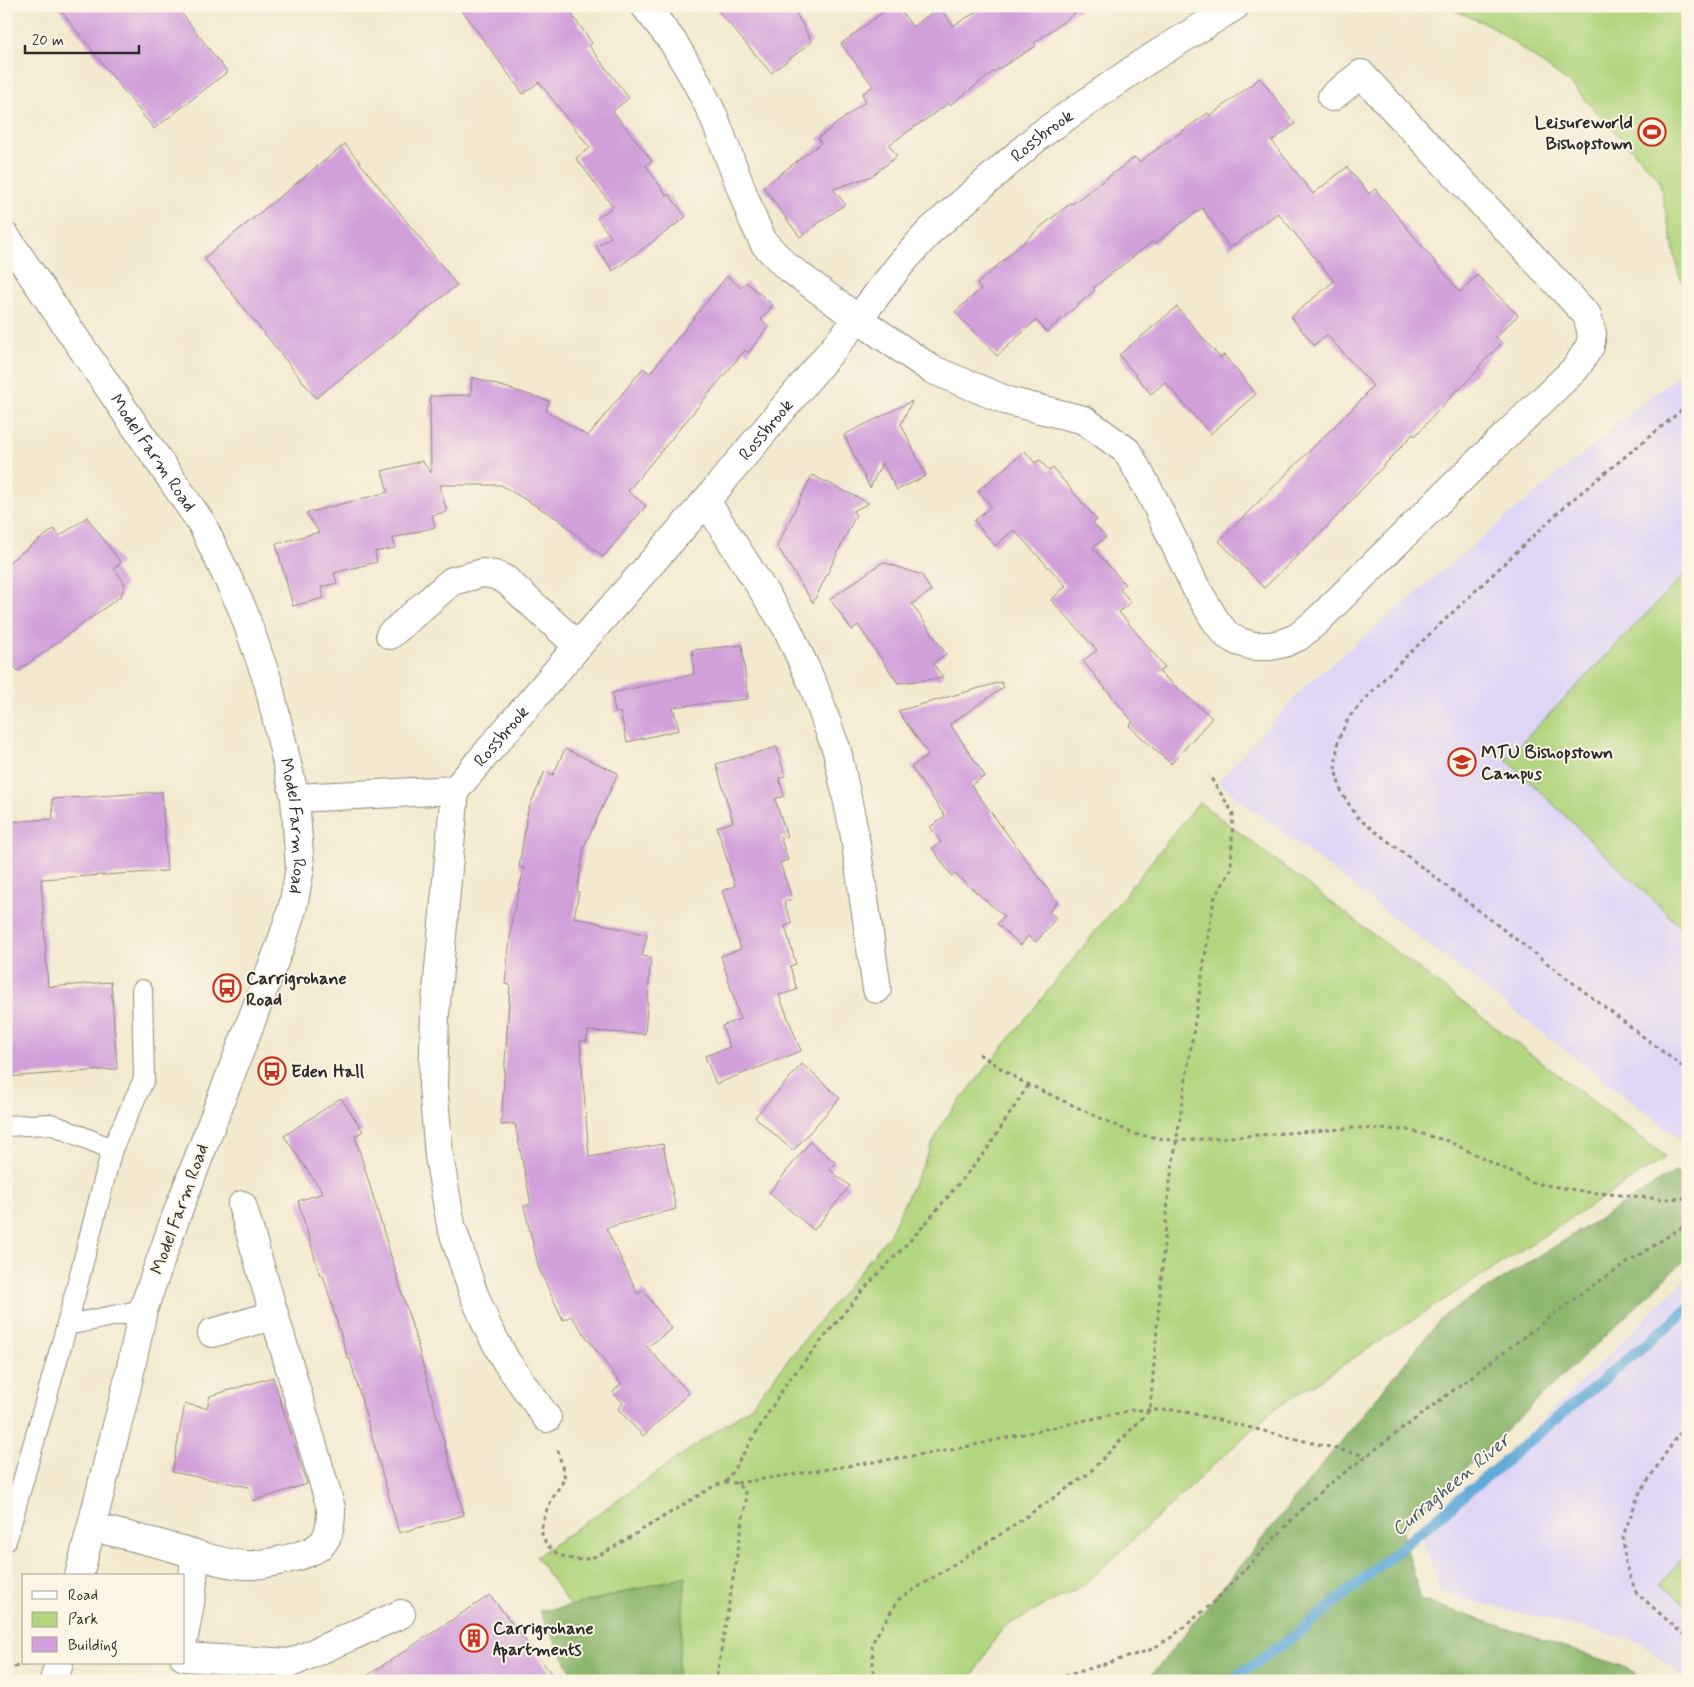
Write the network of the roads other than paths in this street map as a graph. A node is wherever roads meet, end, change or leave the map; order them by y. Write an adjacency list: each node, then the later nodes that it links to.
1 (646, 6): 5 (street)
2 (1235, 6): 5 (street, Rossbrook)
3 (1332, 97): 5 (street)
4 (6, 237): 10 (street, Model Farm Road)
5 (858, 319): 6 (street, Rossbrook)
6 (706, 500): 8 (street, Rossbrook); 12 (street)
7 (390, 635): 8 (street)
8 (578, 646): 9 (street, Rossbrook)
9 (455, 790): 10 (street); 20 (street)
10 (295, 798): 16 (street, Model Farm Road)
11 (142, 990): 14 (lane)
12 (877, 990)
13 (6, 1126): 14 (lane)
14 (112, 1149): 18 (lane)
15 (242, 1205): 17 (street)
16 (142, 1310): 18 (lane); 21 (street, Model Farm Road)
17 (274, 1314): 19 (street); 23 (street)
18 (67, 1325): 22 (lane)
19 (212, 1333)
20 (547, 1418)
21 (92, 1527): 23 (street); 24 (street, Model Farm Road)
22 (6, 1540)
23 (195, 1554): 26 (street)
24 (79, 1574)
25 (402, 1614): 27 (street)
26 (185, 1630)
27 (185, 1657)
28 (59, 1664): 29 (street)
29 (54, 1681)

